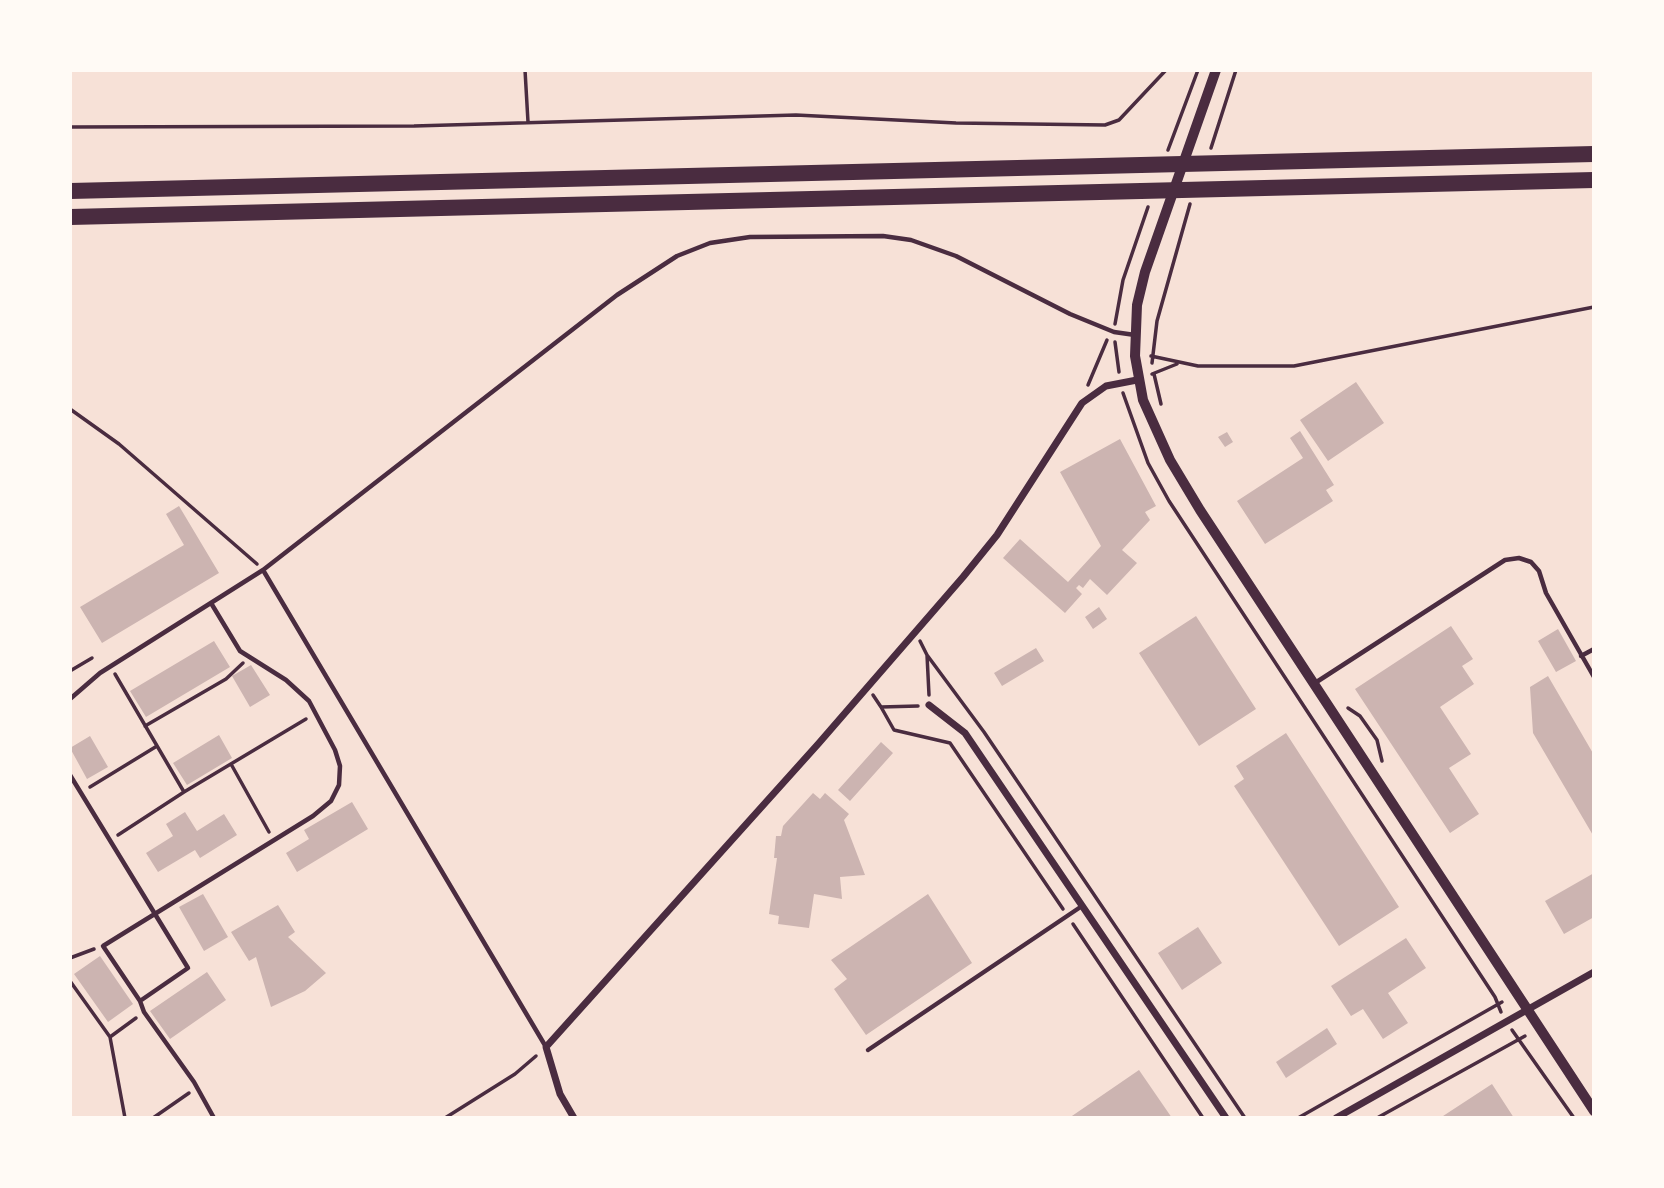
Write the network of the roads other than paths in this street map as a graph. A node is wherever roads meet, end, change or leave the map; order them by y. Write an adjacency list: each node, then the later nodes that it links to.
1 (1216, 70): 6 (street)
2 (1594, 154): 4 (highway)
3 (1594, 180): 5 (highway)
4 (70, 191)
5 (70, 217)
6 (1136, 335): 7 (street); 8 (lane)
7 (1137, 380): 13 (street); 22 (street)
8 (263, 570): 9 (lane); 22 (lane)
9 (211, 603): 14 (lane); 18 (lane)
10 (1594, 649): 11 (lane)
11 (1581, 656): 12 (lane); 13 (lane)
12 (1594, 677)
13 (1315, 684): 21 (street)
14 (70, 699)
15 (929, 705): 17 (street)
16 (70, 775): 18 (lane)
17 (1082, 906): 23 (lane); 27 (street)
18 (154, 915): 20 (lane); 20 (lane)
19 (1594, 972): 21 (street)
20 (140, 1001): 25 (lane)
21 (1527, 1009): 24 (street); 28 (street)
22 (546, 1046): 26 (street)
23 (868, 1050)
24 (1594, 1111)
25 (214, 1118)
26 (574, 1118)
27 (1226, 1118)
28 (1336, 1118)

